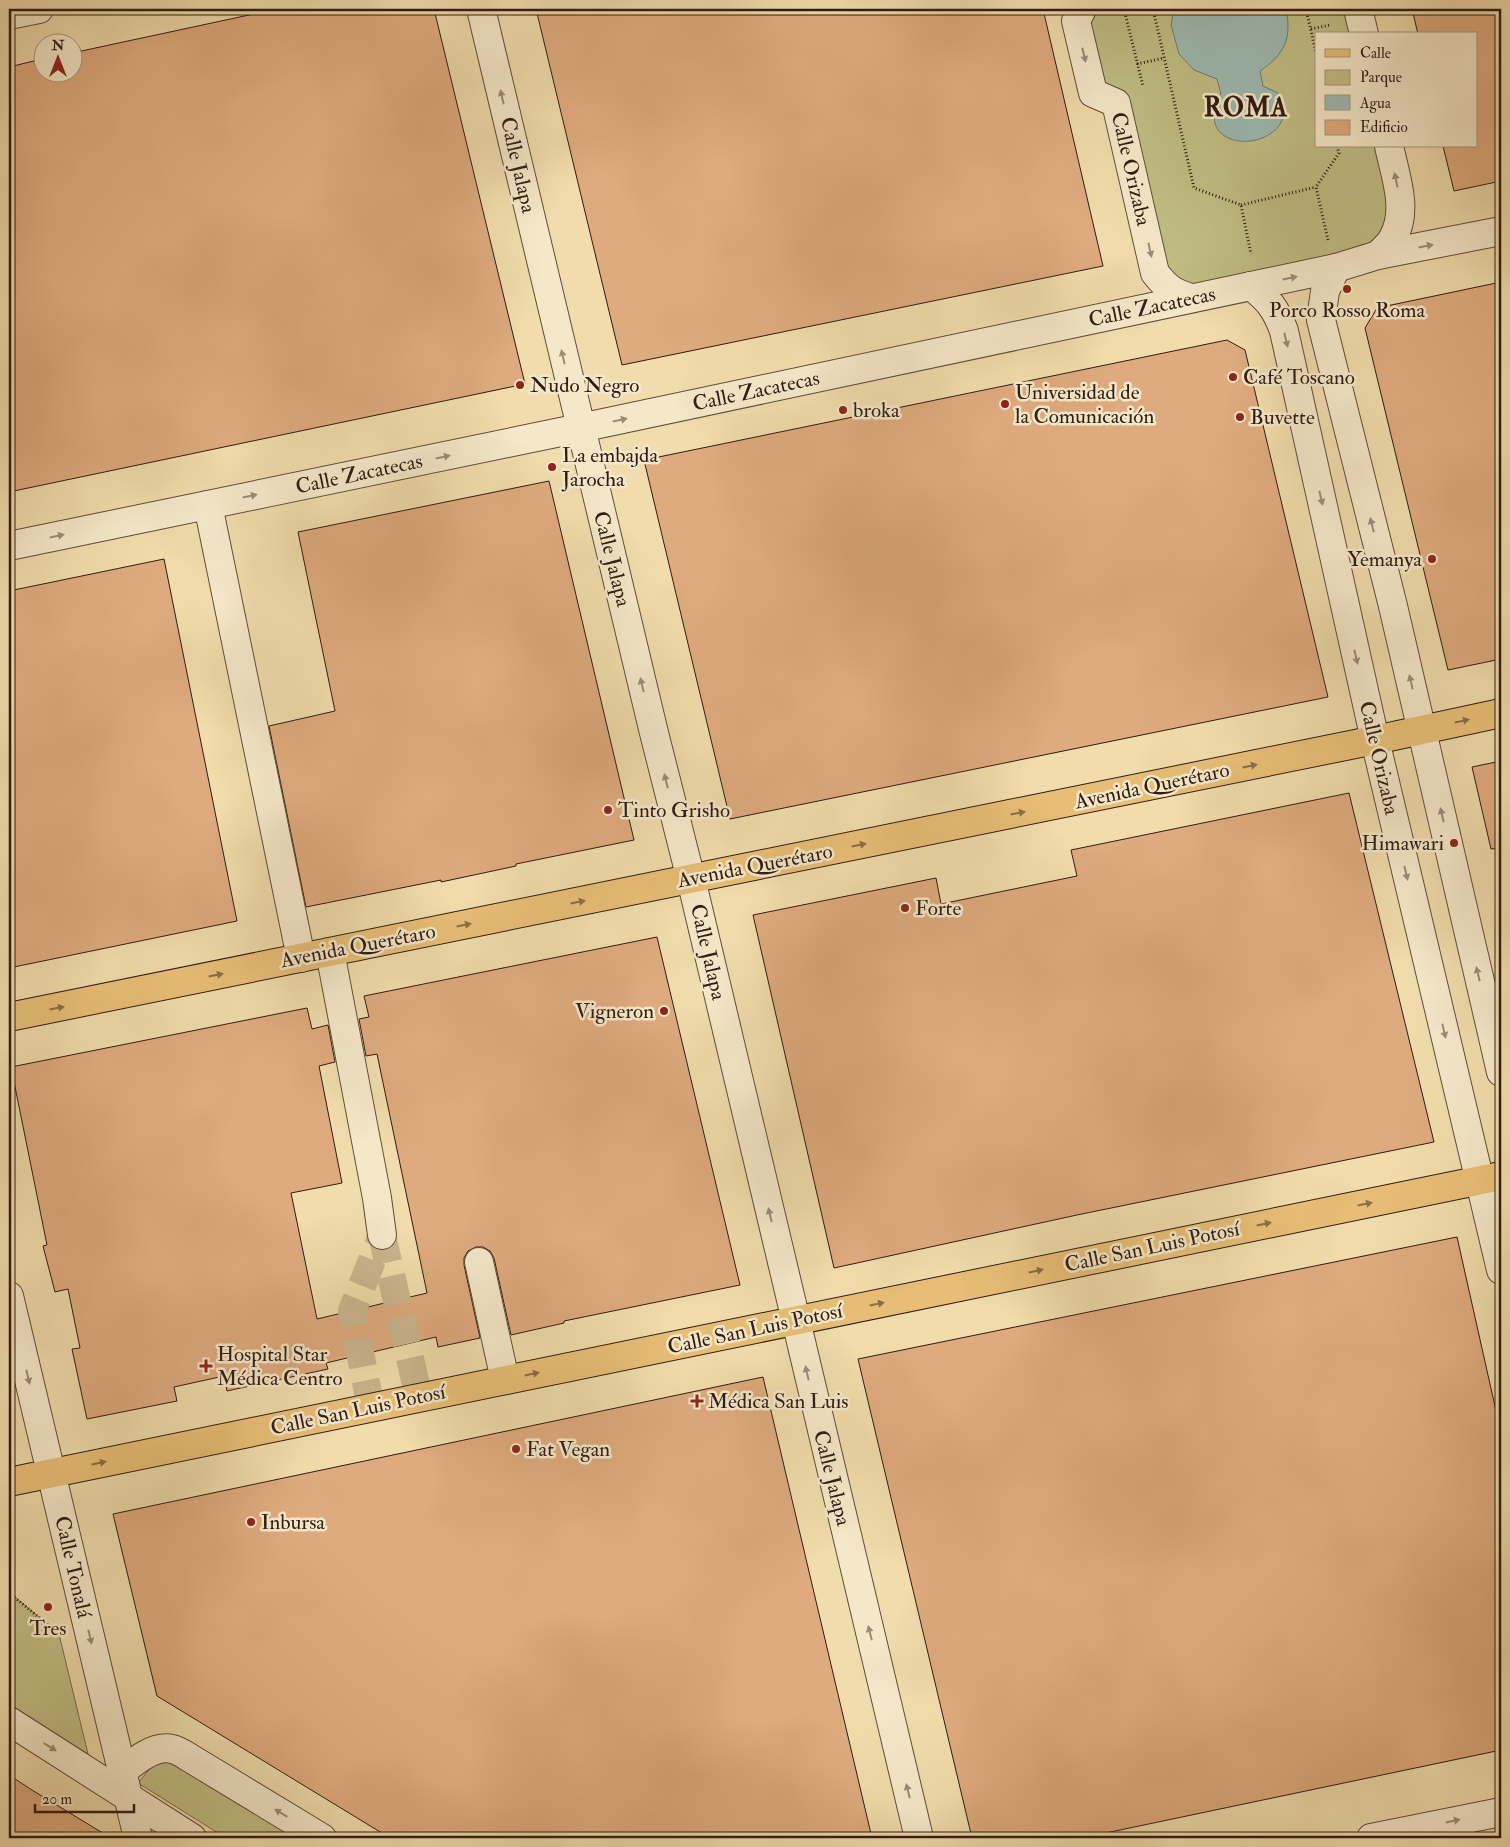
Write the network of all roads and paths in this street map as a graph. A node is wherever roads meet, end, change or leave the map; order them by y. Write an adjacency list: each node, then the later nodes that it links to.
1 (39, 9): 7 (street)
2 (481, 9): 26 (street, Calle Jalapa, one-way to 2)
3 (1082, 9): 25 (street, Calle Orizaba, one-way to 25)
4 (1124, 9): 13 (path)
5 (1153, 9): 12 (path)
6 (1306, 9): 9 (path)
7 (9, 15)
8 (1349, 16): 9 (path); 10 (street)
9 (1311, 29): 11 (path)
10 (1362, 32)
11 (1315, 48)
12 (1164, 58): 13 (path); 18 (path)
13 (1137, 64): 14 (path)
14 (1144, 92)
15 (1338, 148): 17 (path)
16 (1388, 148): 21 (street, one-way to 16)
17 (1316, 188): 18 (path); 20 (path)
18 (1241, 205): 22 (path)
19 (1501, 231): 21 (street, Calle Zacatecas, one-way to 19)
20 (1336, 238)
21 (1378, 256): 23 (street, Calle Zacatecas)
22 (1252, 258)
23 (1336, 268): 24 (street, Calle Zacatecas, one-way to 23); 30 (street, one-way to 23)
24 (1251, 286): 25 (street, Calle Zacatecas); 31 (street, Calle Orizaba, one-way to 31)
25 (1191, 298): 26 (street, Calle Zacatecas, one-way to 25)
26 (580, 428): 27 (street, Calle Zacatecas, one-way to 26); 32 (street, Calle Jalapa, one-way to 26)
27 (208, 505): 28 (street, Calle Zacatecas, one-way to 27); 34 (street)
28 (9, 546)
29 (1501, 713): 30 (main road, Avenida Querétaro, one-way to 29)
30 (1422, 730): 31 (main road, Avenida Querétaro); 36 (street, one-way to 30)
31 (1375, 740): 32 (main road, Avenida Querétaro, one-way to 31); 37 (street, Calle Orizaba, one-way to 37)
32 (691, 879): 33 (main road, Avenida Querétaro, one-way to 32); 42 (street, Calle Jalapa, one-way to 32)
33 (330, 952): 34 (main road, Avenida Querétaro); 38 (street)
34 (301, 958): 35 (main road, Avenida Querétaro, one-way to 34)
35 (9, 1017)
36 (1500, 1063)
37 (1490, 1178): 40 (street, Calle Orizaba); 42 (main road, Calle San Luis Potosí, one-way to 37)
38 (382, 1235)
39 (479, 1262): 43 (street)
40 (1501, 1270)
41 (9, 1296): 44 (street, Calle Tonalá, one-way to 44)
42 (795, 1320): 43 (main road, Calle San Luis Potosí, one-way to 42); 54 (street, Calle Jalapa, one-way to 42)
43 (505, 1380): 44 (main road, Calle San Luis Potosí, one-way to 43)
44 (51, 1473): 45 (main road, Calle San Luis Potosí); 49 (street, Calle Tonalá, one-way to 49)
45 (9, 1482)
46 (9, 1593): 47 (path)
47 (60, 1634)
48 (9, 1721): 49 (street, one-way to 49)
49 (125, 1784): 51 (street, Calle Tonalá); 52 (street); 53 (street, one-way to 49)
50 (1501, 1812): 55 (street, one-way to 50)
51 (138, 1838)
52 (192, 1838)
53 (322, 1838)
54 (919, 1838)
55 (1371, 1838)

